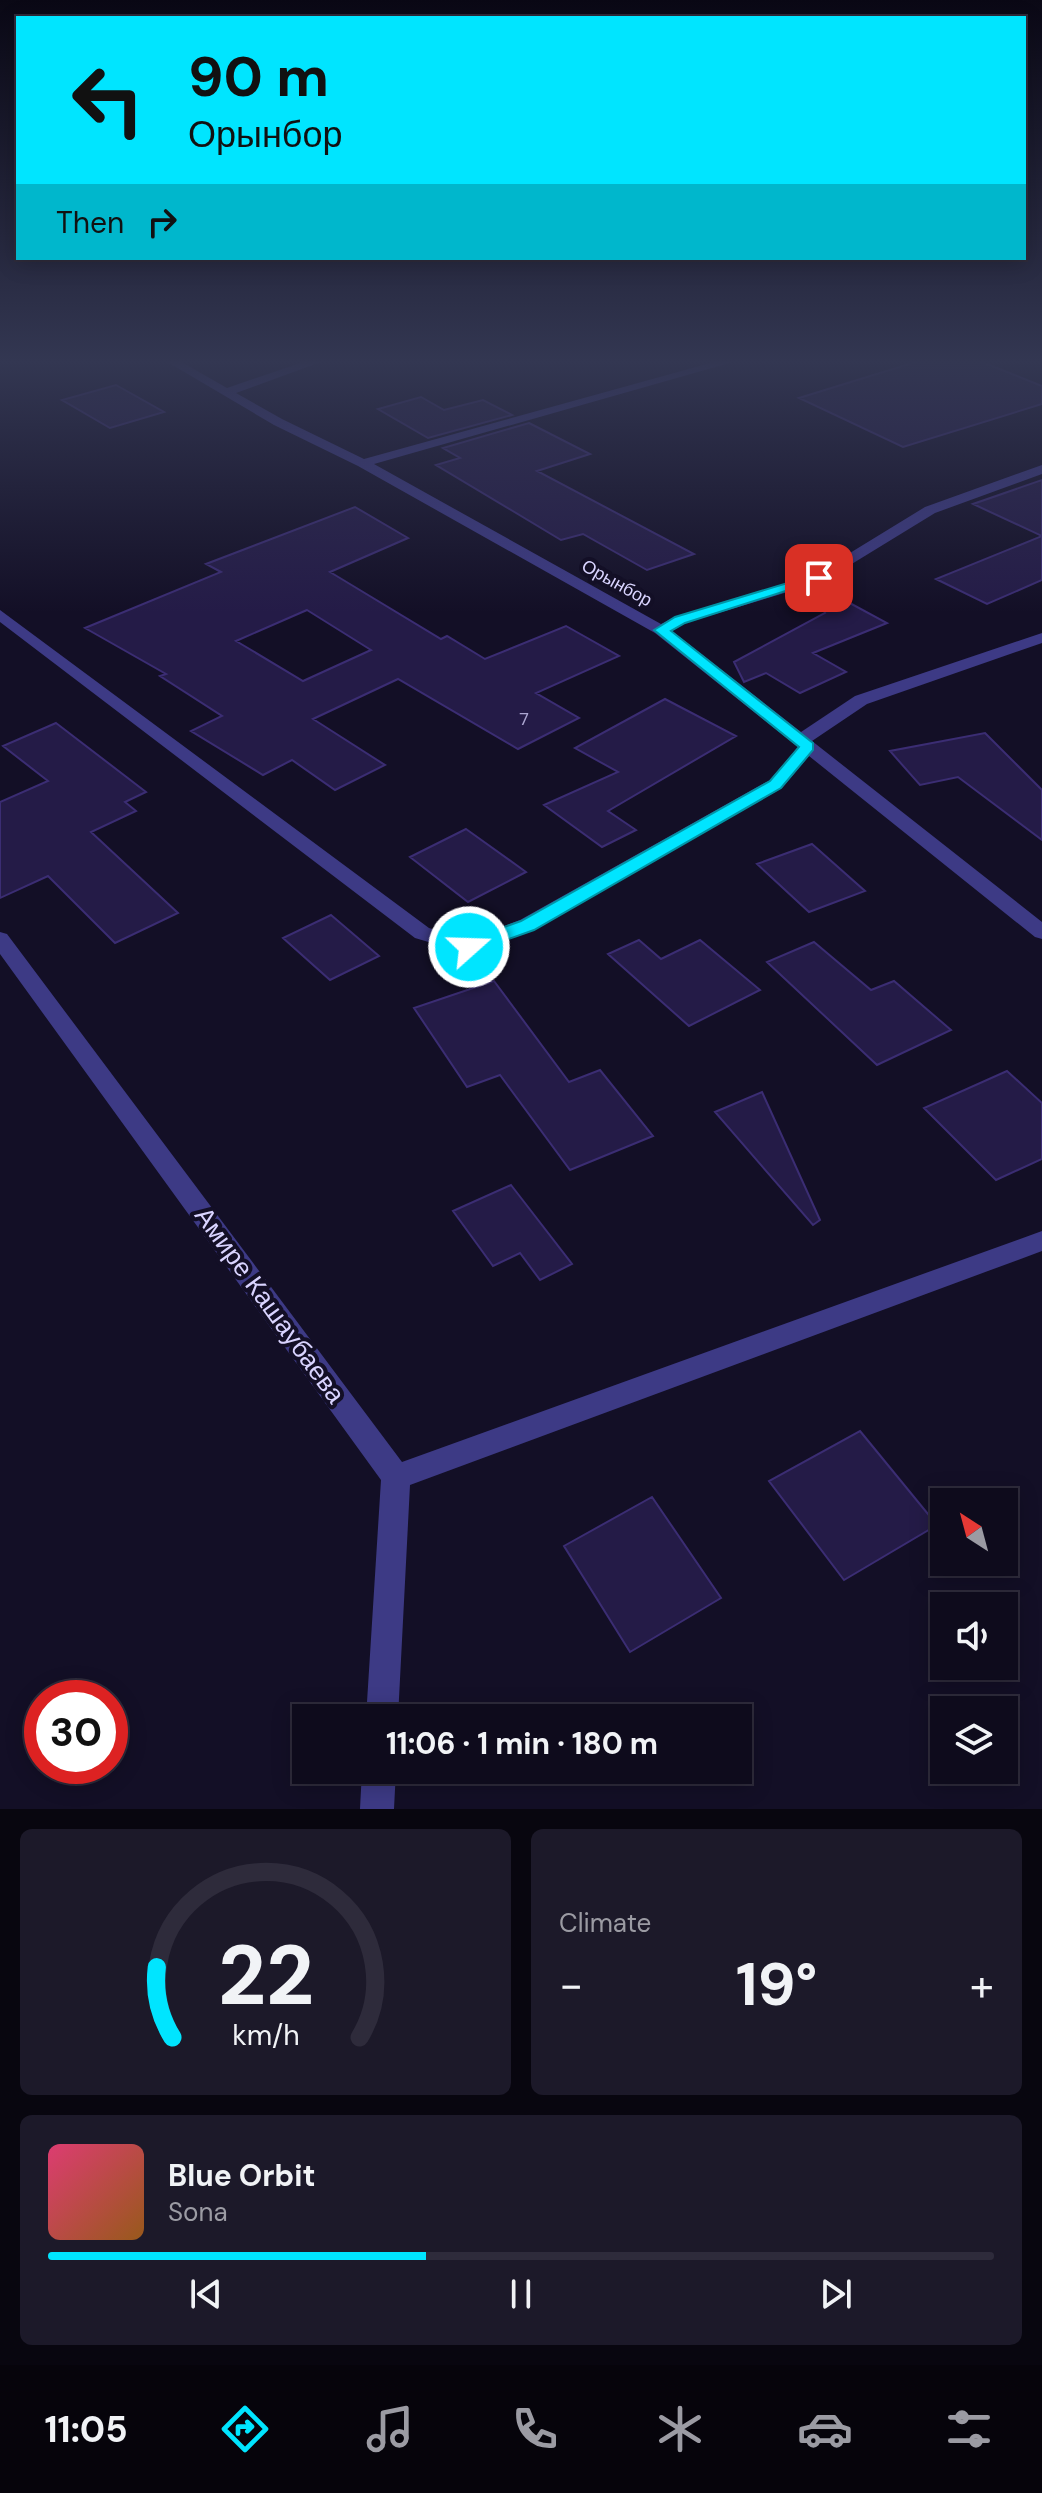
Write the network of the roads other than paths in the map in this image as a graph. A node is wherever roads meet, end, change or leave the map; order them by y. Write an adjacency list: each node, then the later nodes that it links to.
1 (324, 444): 3 (street, Орынбор)
2 (430, 444): 3 (street)
3 (363, 463): 6 (street, Орынбор)
4 (1042, 469): 6 (street)
5 (0, 615): 8 (street)
6 (661, 630): 8 (street, Орынбор)
7 (1042, 638): 8 (street)
8 (804, 744): 9 (street, Орынбор)
9 (1042, 932)
10 (0, 939): 12 (street, Амире Кашаубаева)
11 (1042, 1241): 12 (street)
12 (396, 1477): 13 (street)
13 (383, 1704)
14 (378, 1784): 15 (street)
15 (377, 1809)

